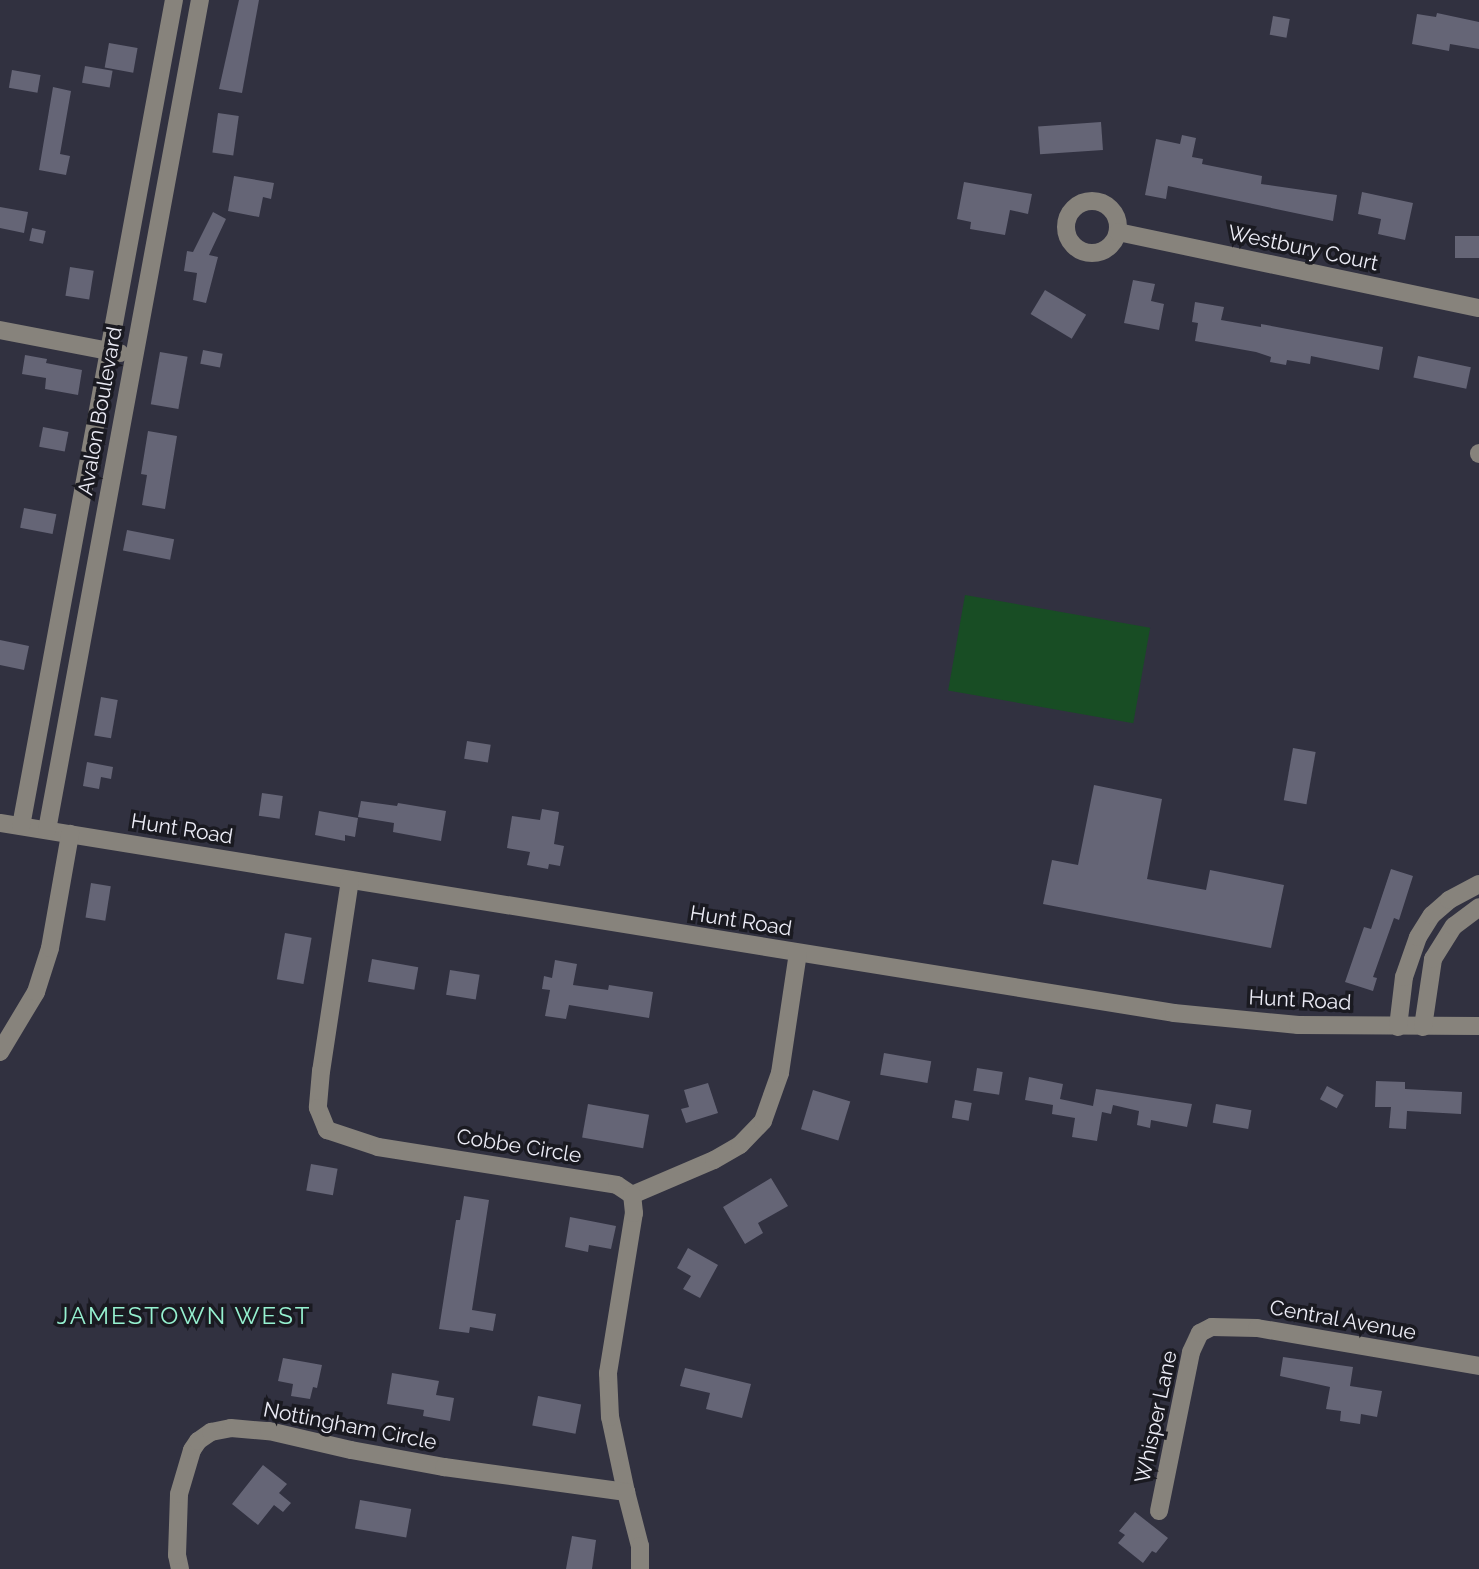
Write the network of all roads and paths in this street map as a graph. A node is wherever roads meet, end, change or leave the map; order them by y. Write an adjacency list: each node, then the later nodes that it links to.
1 (174, 0): 6 (street, Avalon Boulevard)
2 (200, 0): 7 (street, Avalon Boulevard)
3 (1118, 232): 4 (street, Westbury Court)
4 (1479, 308)
5 (0, 330): 6 (street)
6 (110, 351): 7 (street); 9 (street, Avalon Boulevard)
7 (133, 355): 10 (street, Avalon Boulevard)
8 (0, 823): 9 (street, Hunt Road)
9 (21, 826): 10 (street, Hunt Road)
10 (47, 830): 11 (street, Hunt Road)
11 (70, 834): 12 (street, Hunt Road); 19 (street)
12 (350, 880): 15 (street, Hunt Road); 20 (street, Cobbe Circle)
13 (1479, 884): 17 (street)
14 (1479, 907): 18 (street)
15 (798, 953): 17 (street, Hunt Road); 20 (street)
16 (1479, 1026): 18 (street, Hunt Road)
17 (1398, 1027): 18 (street, Hunt Road)
18 (1423, 1027)
19 (0, 1052)
20 (632, 1195): 23 (street)
21 (1200, 1333): 22 (street, Central Avenue); 24 (street, Whisper Lane)
22 (1479, 1366)
23 (626, 1492): 25 (street, Nottingham Circle); 26 (street)
24 (1159, 1511)
25 (180, 1569)
26 (640, 1569)

